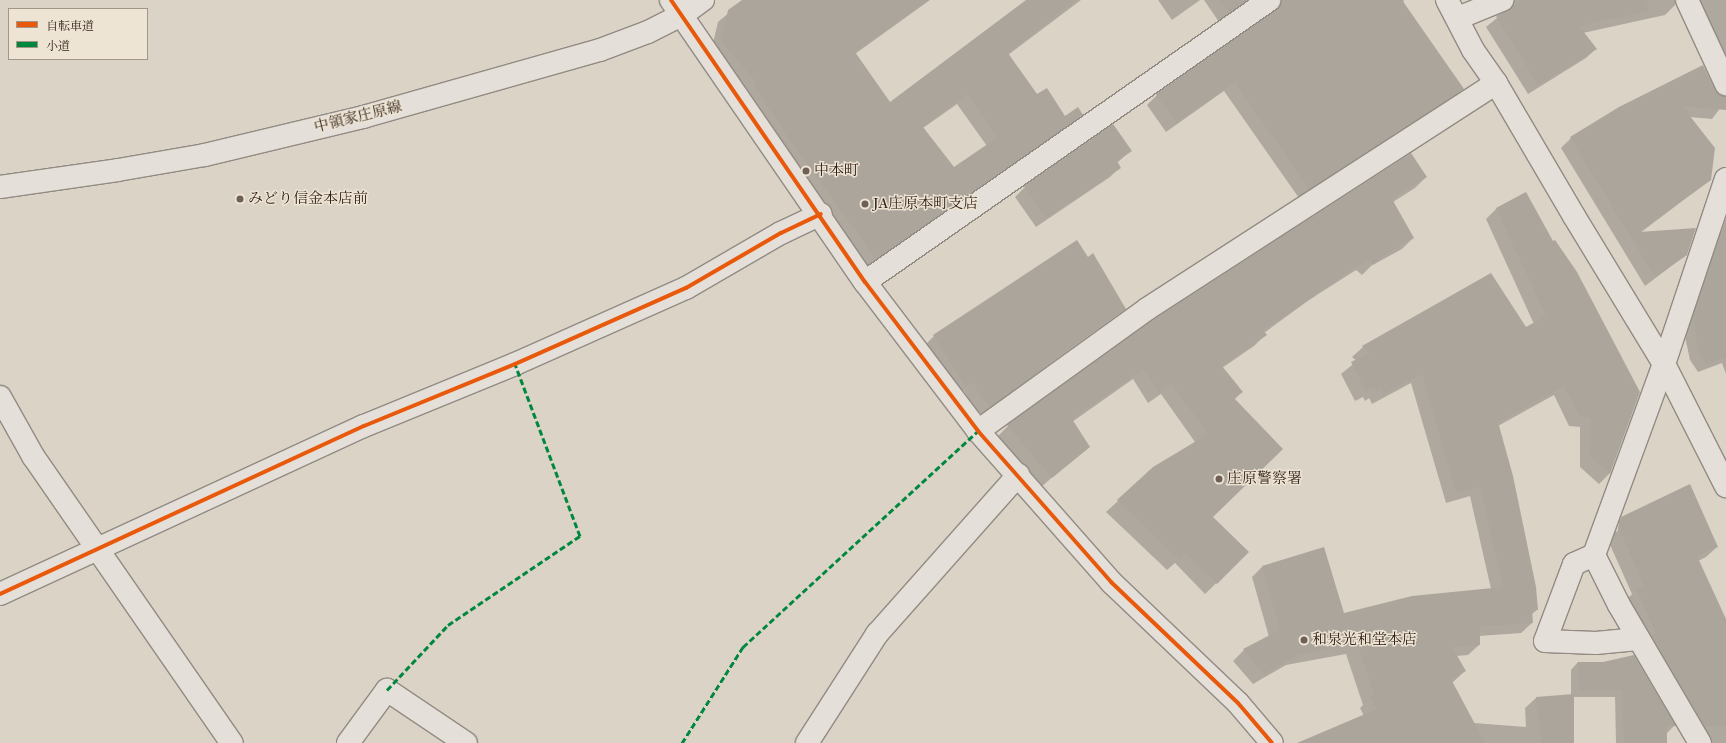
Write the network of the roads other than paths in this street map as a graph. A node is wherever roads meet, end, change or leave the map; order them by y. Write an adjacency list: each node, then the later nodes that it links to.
1 (702, 0): 6 (street, 中領家庄原線)
2 (1269, 0): 13 (street)
3 (1447, 0): 7 (street)
4 (1502, 0): 7 (street)
5 (1687, 0): 9 (street)
6 (677, 7): 11 (street, 中領家庄原線); 12 (street)
7 (1458, 18): 8 (street)
8 (1496, 83): 14 (street); 16 (street)
9 (1726, 84)
10 (1726, 179): 14 (street)
11 (0, 187)
12 (821, 214): 13 (street); 19 (street)
13 (865, 282): 16 (street)
14 (1664, 364): 18 (street); 20 (street)
15 (0, 397): 19 (street)
16 (978, 431): 17 (street)
17 (1018, 475): 26 (street); 27 (street)
18 (1726, 486)
19 (99, 550): 21 (street); 23 (street)
20 (1594, 555): 22 (street); 22 (street)
21 (0, 594)
22 (1638, 639): 28 (street)
23 (232, 743)
24 (348, 743): 25 (street)
25 (466, 743)
26 (807, 743)
27 (1272, 743)
28 (1700, 743)

